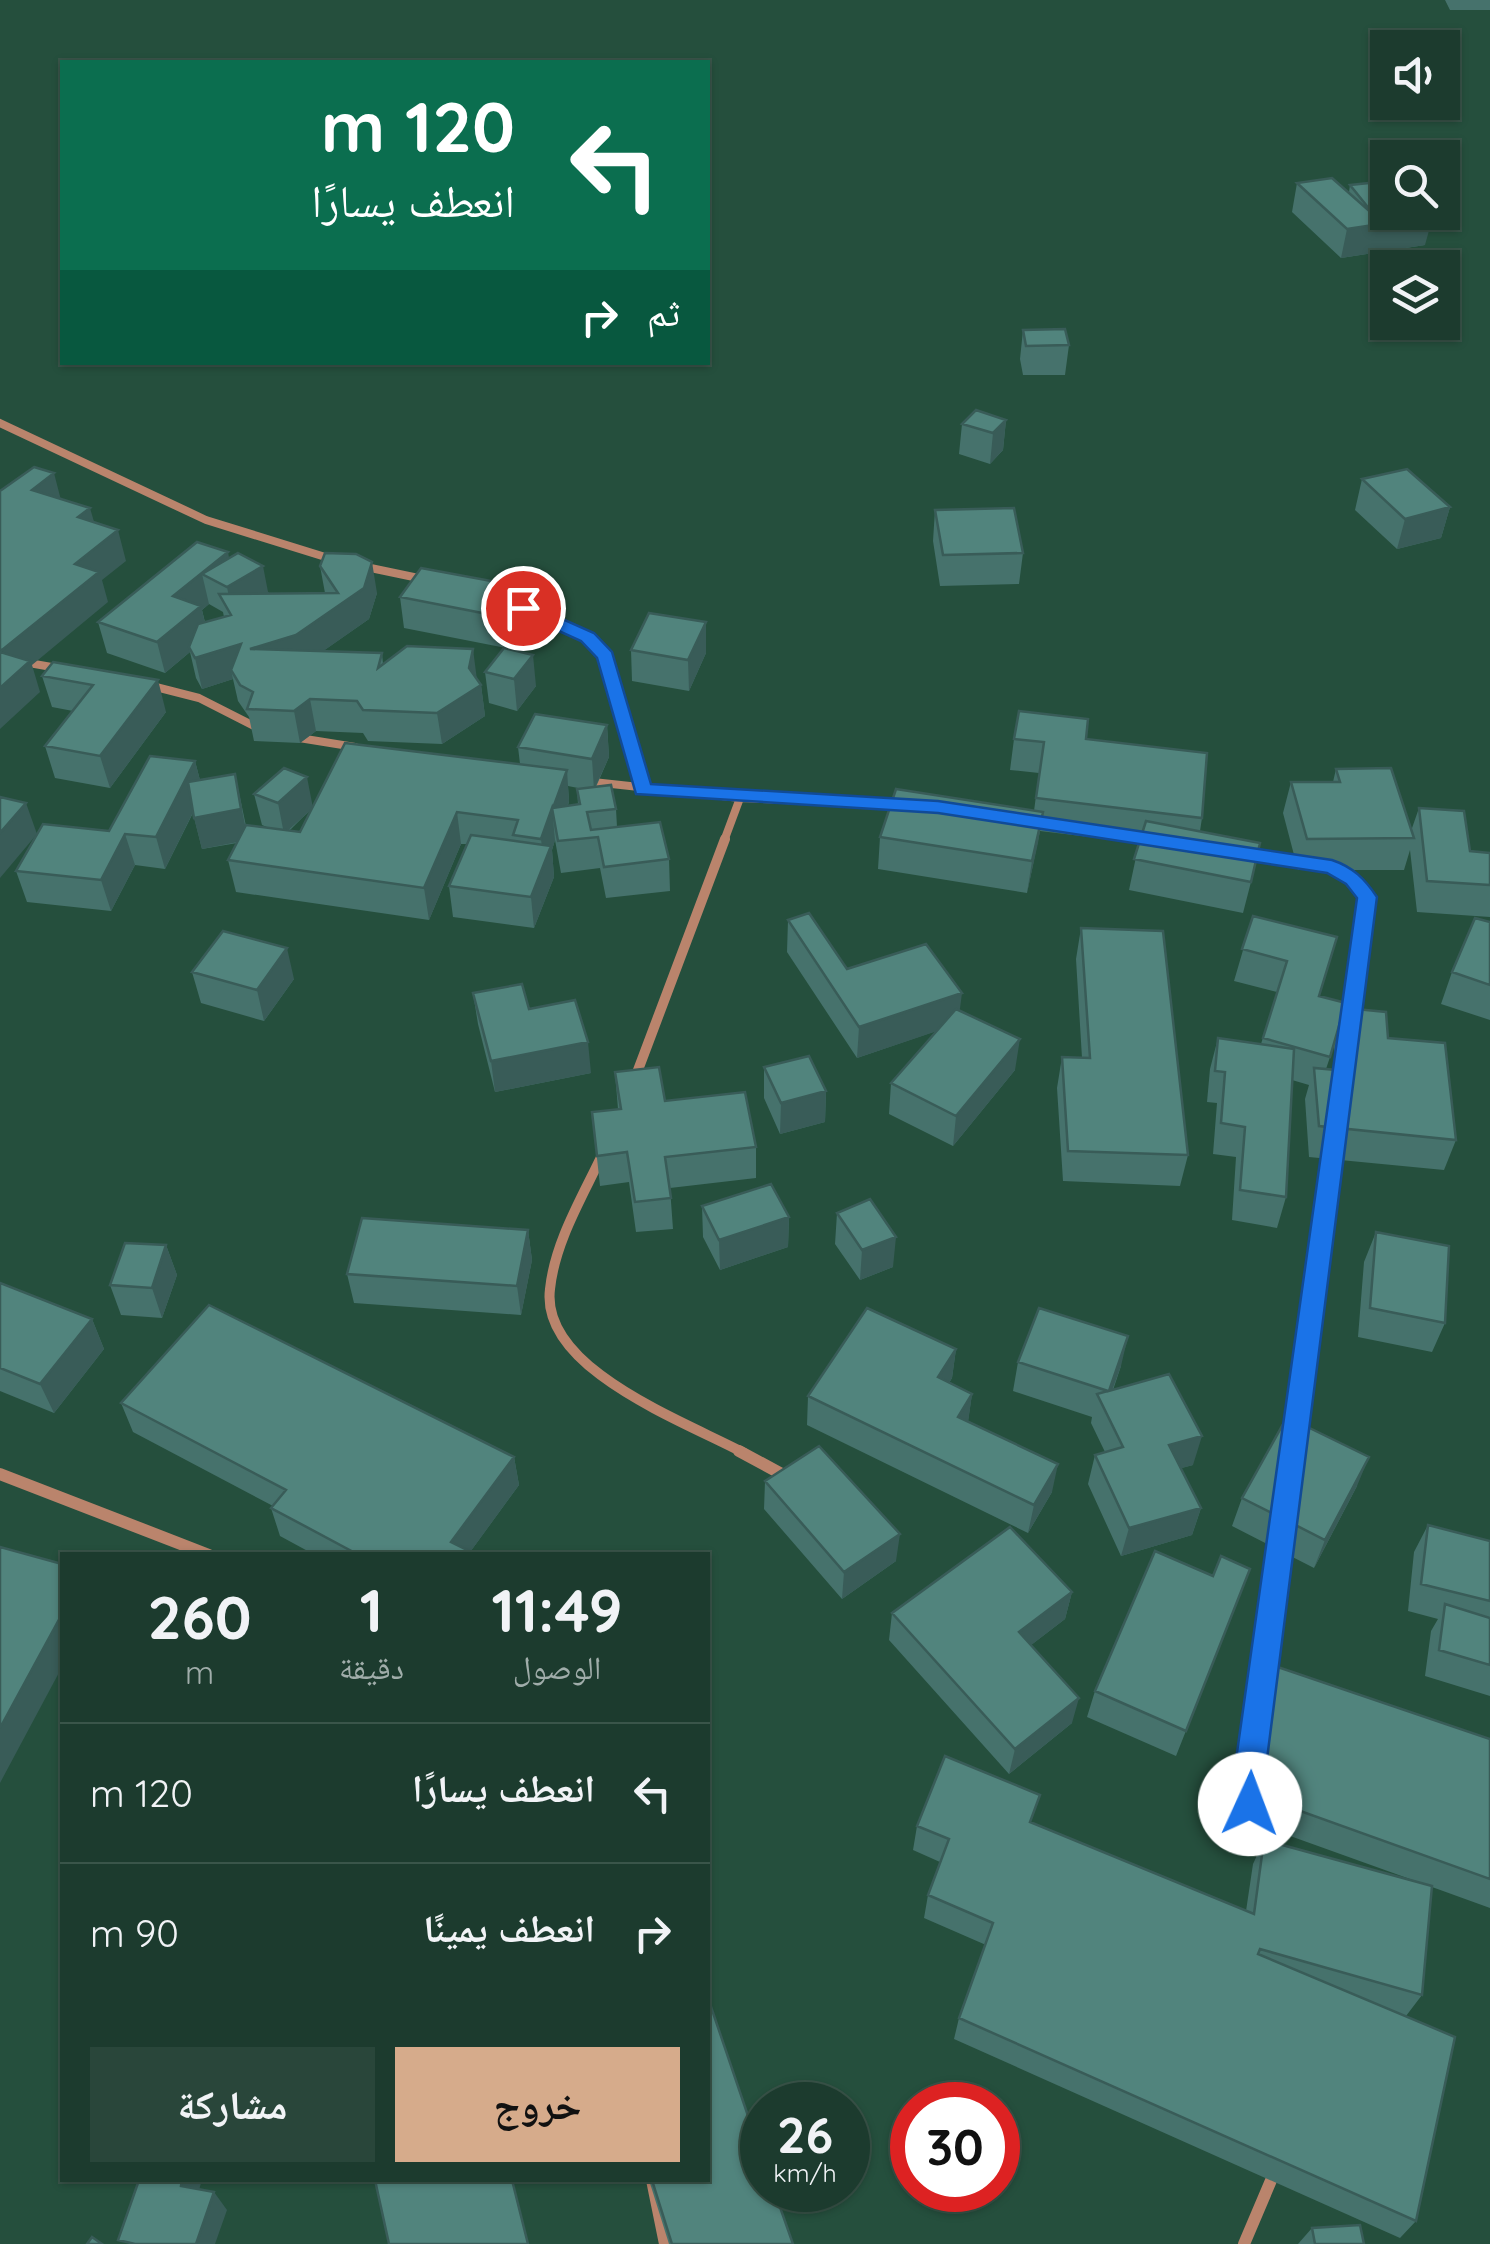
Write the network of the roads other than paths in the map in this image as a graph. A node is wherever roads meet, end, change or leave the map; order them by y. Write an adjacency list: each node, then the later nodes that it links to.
1 (0, 423): 2 (street)
2 (340, 561)
3 (358, 565): 4 (street)
4 (434, 581)
5 (507, 600): 11 (street)
6 (0, 658): 7 (street)
7 (80, 672)
8 (138, 683): 9 (street)
9 (372, 749)
10 (566, 778): 11 (street)
11 (643, 790): 12 (street)
12 (740, 798): 13 (street); 16 (street)
13 (922, 806)
14 (1234, 852): 15 (street)
15 (1348, 1034)
16 (627, 1096)
17 (1336, 1131): 19 (street)
18 (605, 1147): 21 (street)
19 (1293, 1443)
20 (0, 1474): 23 (street)
21 (791, 1480)
22 (1283, 1520): 24 (street)
23 (201, 1552)
24 (1259, 1696)
25 (1267, 1810): 26 (street)
26 (1270, 1875)
27 (1282, 2154): 30 (street)
28 (652, 2182): 29 (street)
29 (665, 2244)
30 (1244, 2244)

